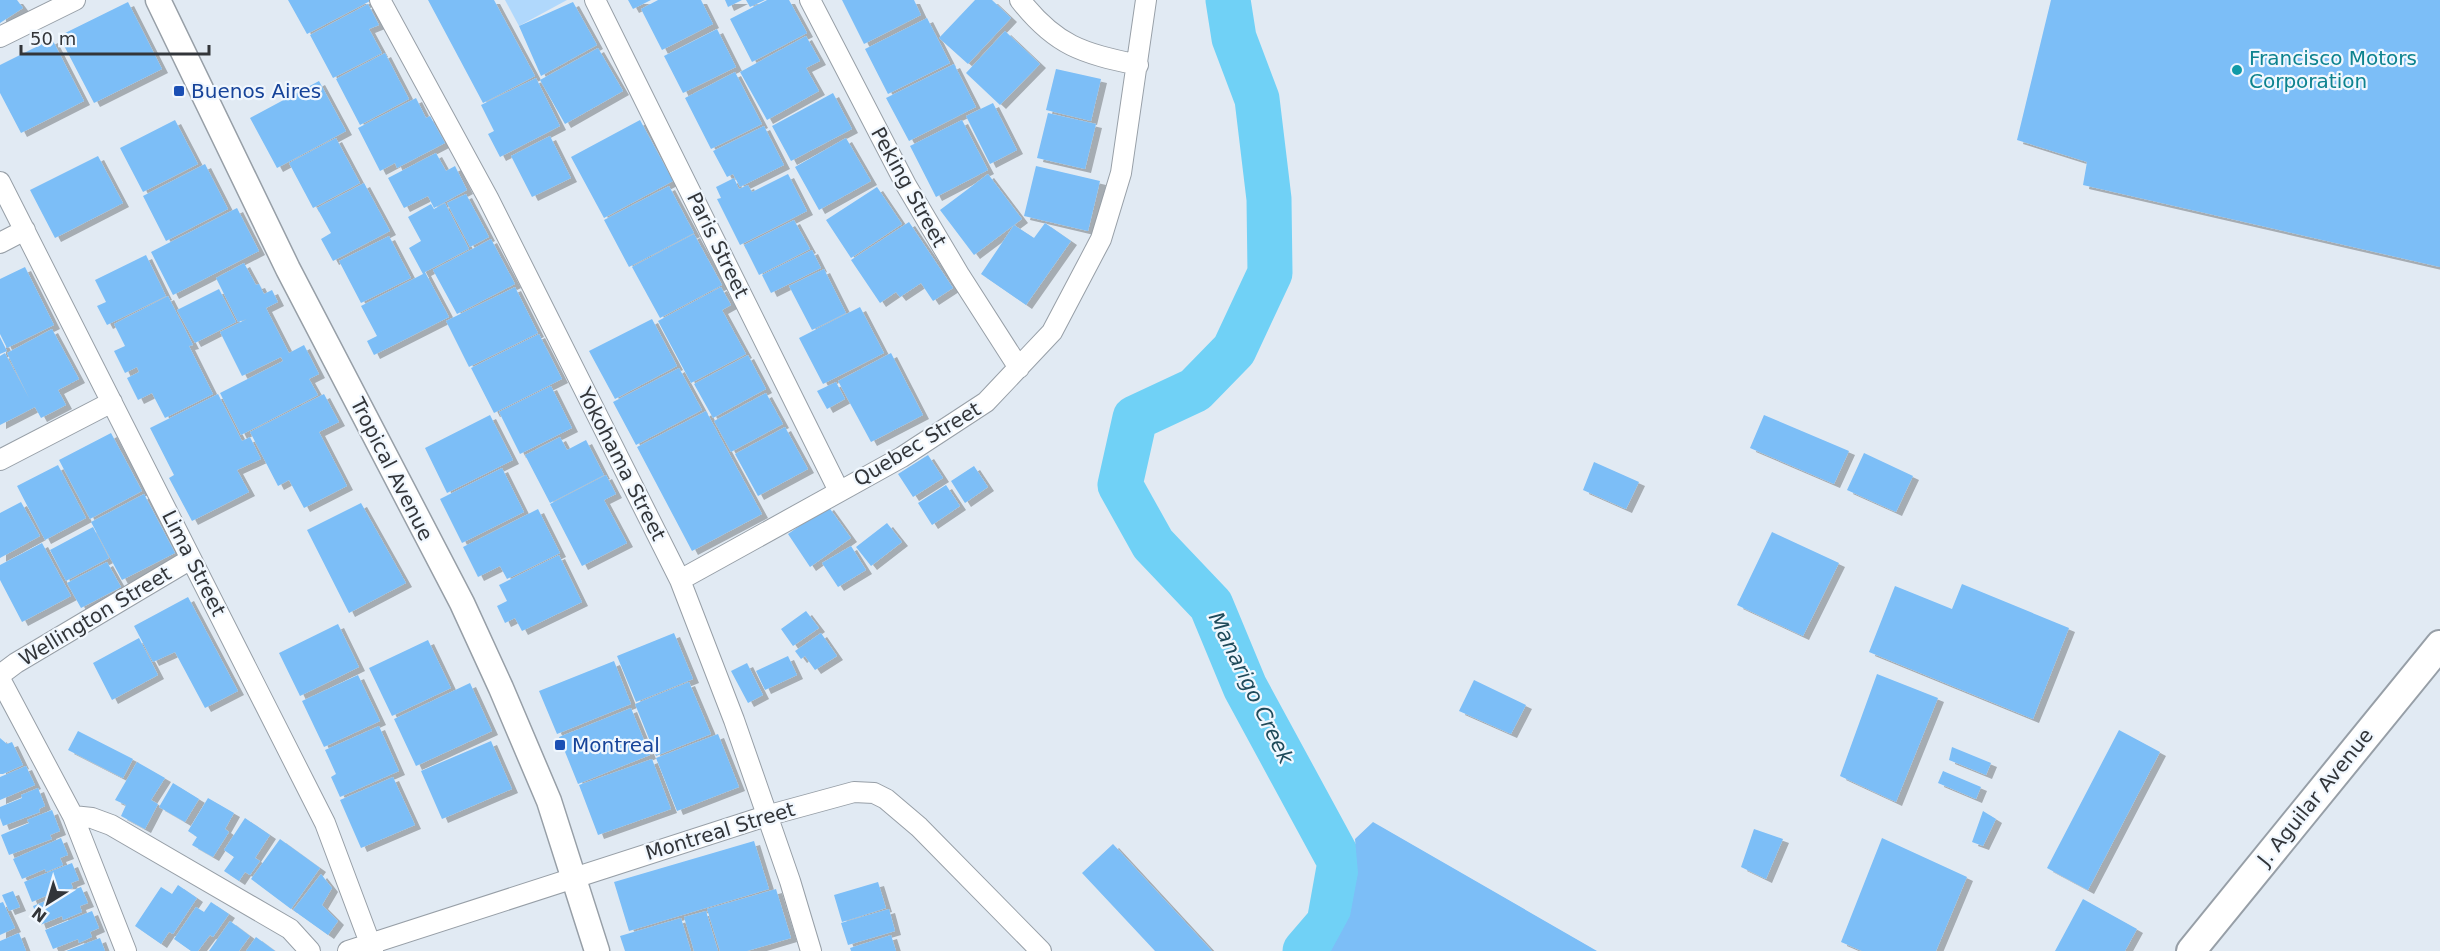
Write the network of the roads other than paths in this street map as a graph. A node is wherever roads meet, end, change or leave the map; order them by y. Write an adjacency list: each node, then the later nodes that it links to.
1 (75, 0): 8 (street)
2 (158, 0): 23 (street, Tropical Avenue)
3 (380, 0): 18 (street, Yokohama Street)
4 (595, 0): 16 (street, Paris Street)
5 (810, 0): 13 (street, Peking Street)
6 (1020, 0): 9 (street)
7 (1146, 0): 9 (street, Quebec Street)
8 (0, 37)
9 (1138, 65): 13 (street, Quebec Street)
10 (0, 182): 11 (street, Lima Street)
11 (25, 230): 12 (street); 14 (street, Lima Street)
12 (0, 243)
13 (1019, 368): 16 (street, Quebec Street)
14 (112, 402): 15 (street); 17 (street, Lima Street)
15 (0, 460)
16 (839, 491): 18 (street, Quebec Street)
17 (191, 559): 20 (street, Wellington Street); 24 (street, Lima Street)
18 (680, 580): 22 (street, Yokohama Street)
19 (2440, 645): 31 (main road, J. Aguilar Avenue)
20 (0, 677): 21 (street)
21 (73, 816): 25 (street); 26 (street)
22 (766, 816): 23 (street, Montreal Street); 29 (street, Yokohama Street); 30 (street, Montreal Street)
23 (573, 877): 24 (street, Montreal Street); 28 (street, Tropical Avenue)
24 (372, 948): 27 (street, Montreal Street)
25 (126, 951)
26 (310, 951)
27 (348, 951)
28 (597, 951)
29 (811, 951)
30 (1041, 951)
31 (2191, 951)

